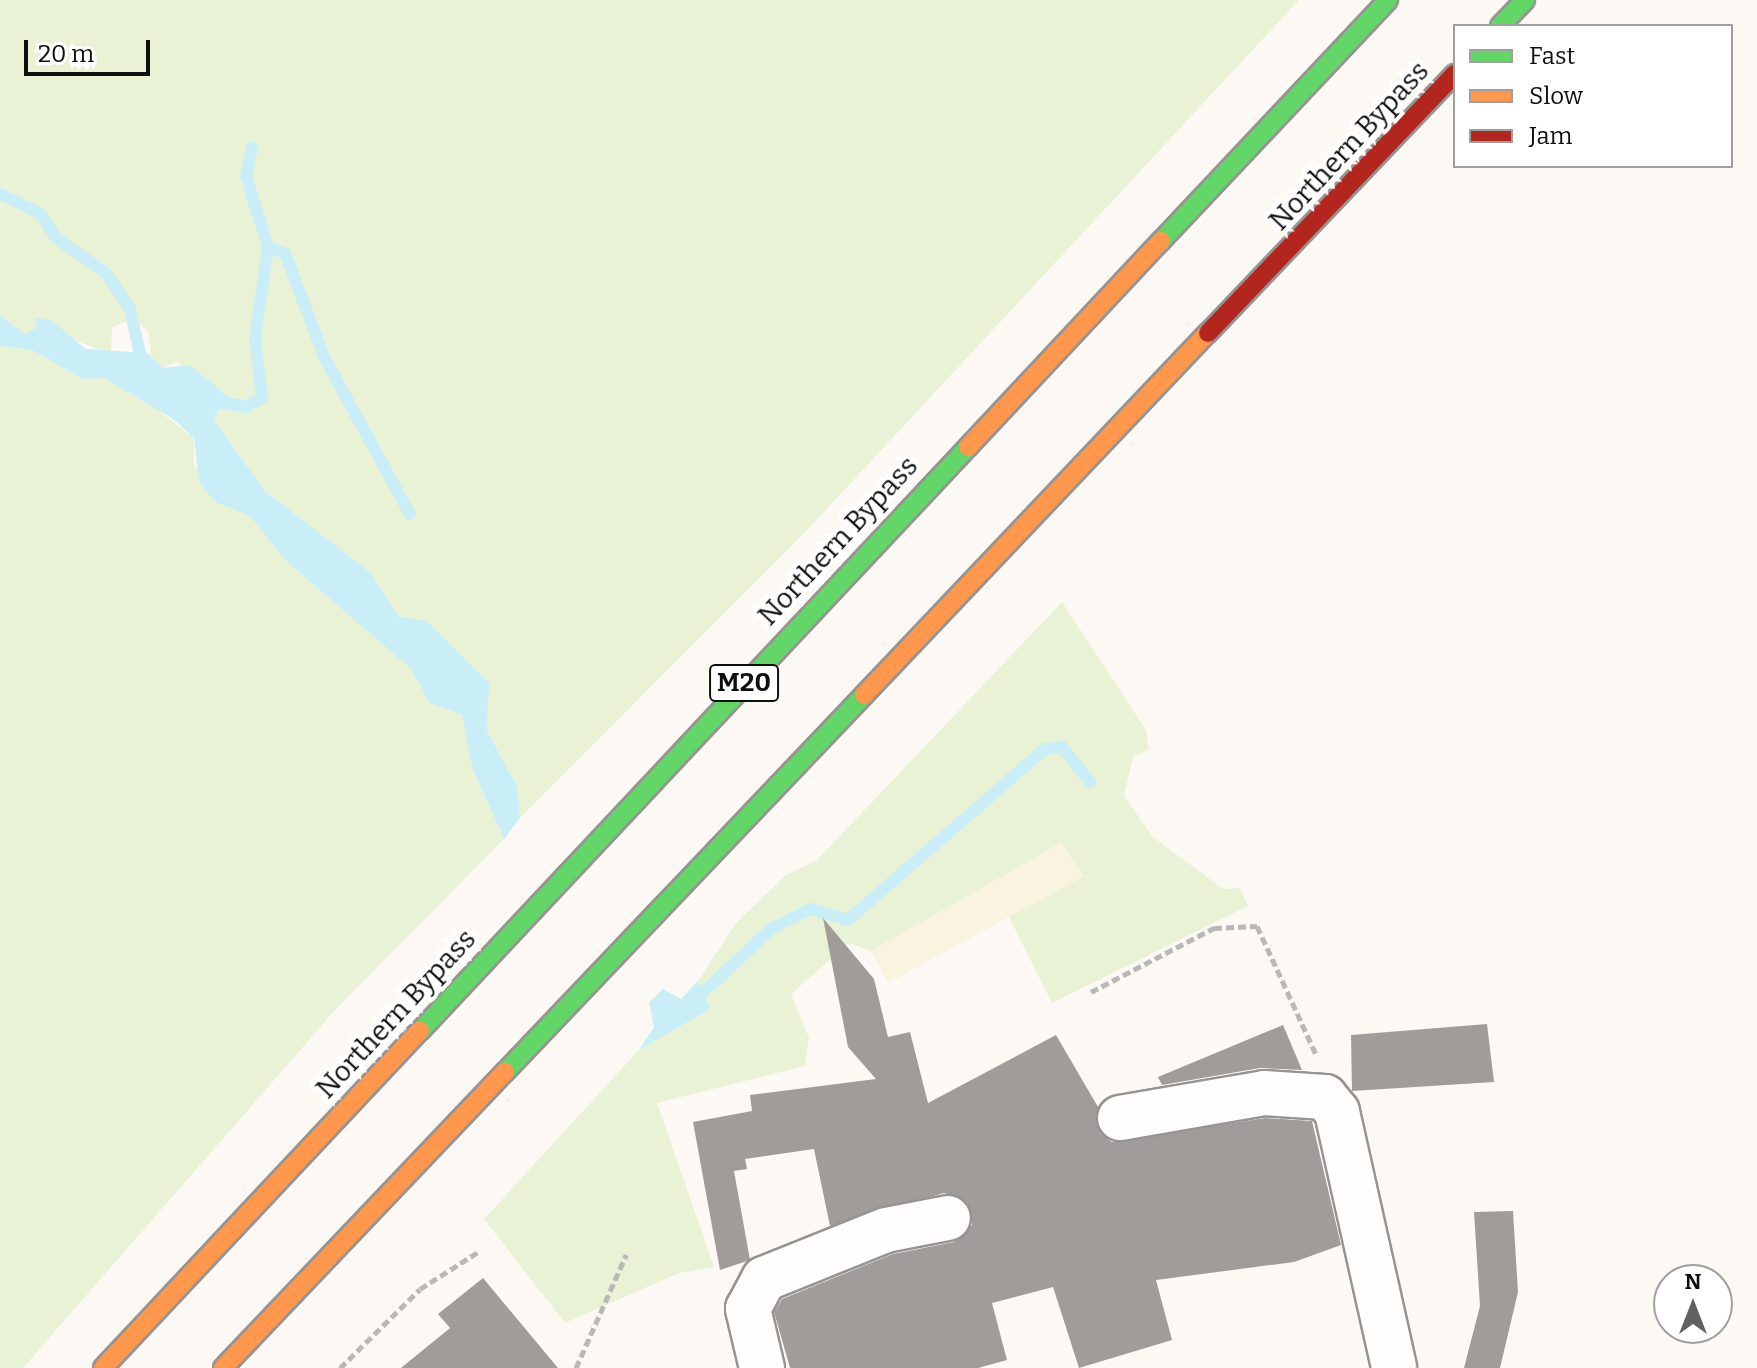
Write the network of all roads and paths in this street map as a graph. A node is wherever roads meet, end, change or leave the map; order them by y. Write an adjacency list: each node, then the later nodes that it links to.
1 (1388, 0): 11 (highway, Northern Bypass / M20)
2 (1525, 0): 3 (highway)
3 (1502, 24)
4 (1453, 76): 12 (highway, Northern Bypass)
5 (1091, 992): 6 (path)
6 (1325, 1097): 7 (street); 16 (street)
7 (1120, 1118)
8 (948, 1218): 15 (street)
9 (478, 1252): 13 (path)
10 (626, 1255): 14 (path)
11 (103, 1368)
12 (223, 1368)
13 (340, 1368)
14 (576, 1368)
15 (762, 1368)
16 (1394, 1368)

